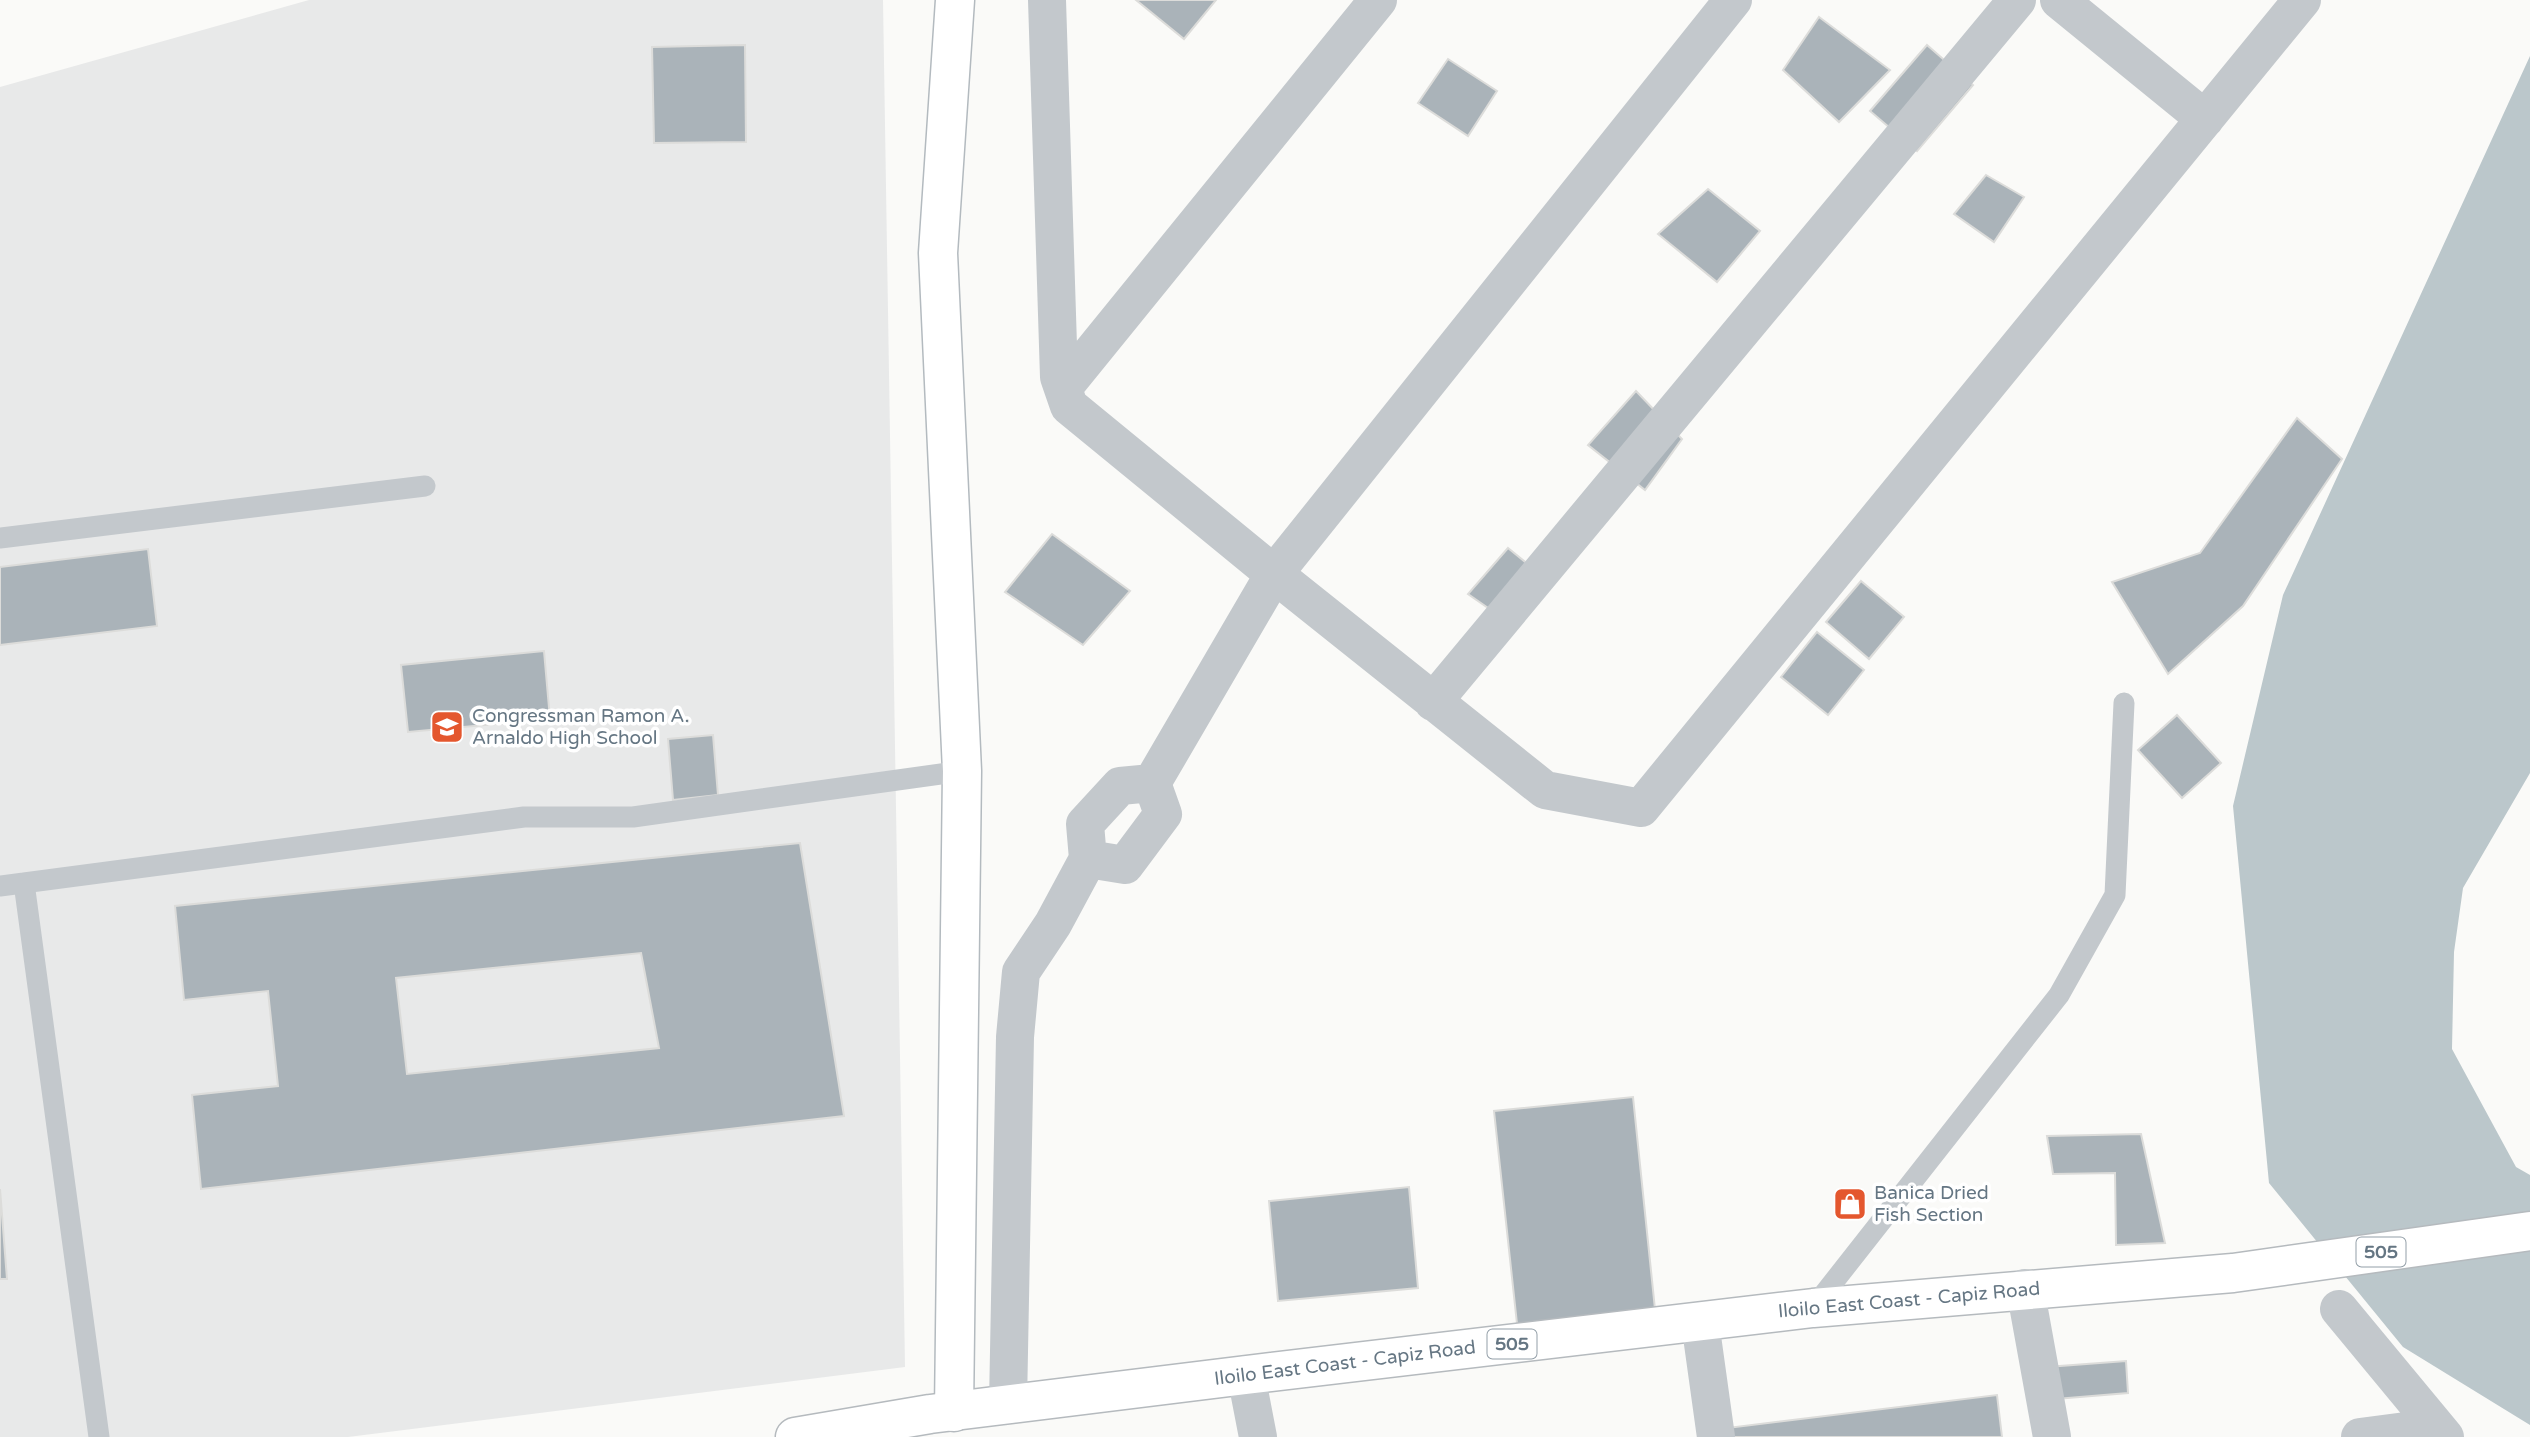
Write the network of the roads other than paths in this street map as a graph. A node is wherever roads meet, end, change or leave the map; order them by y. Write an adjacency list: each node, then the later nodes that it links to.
1 (955, 0): 15 (main road)
2 (1047, 0): 9 (street)
3 (1378, 0): 9 (street)
4 (1733, 0): 12 (street)
5 (2017, 0): 13 (street)
6 (2059, 0): 8 (street)
7 (2302, 0): 8 (street)
8 (2205, 119): 13 (street)
9 (1063, 388): 12 (street)
10 (425, 486): 11 (lane)
11 (0, 538)
12 (1274, 574): 13 (street); 16 (street)
13 (1433, 702)
14 (2124, 703): 22 (lane)
15 (962, 771): 18 (lane); 27 (main road)
16 (1152, 783): 17 (street); 17 (street)
17 (1088, 859): 26 (street)
18 (24, 883): 19 (lane); 29 (lane)
19 (0, 886)
20 (2530, 1231): 21 (main road, Iloilo East Coast - Capiz Road / 505)
21 (2025, 1288): 22 (main road, Iloilo East Coast - Capiz Road / 505); 33 (street)
22 (1813, 1308): 24 (main road, Iloilo East Coast - Capiz Road / 505)
23 (2340, 1309): 28 (street)
24 (1700, 1322): 25 (main road, Iloilo East Coast - Capiz Road / 505); 32 (street)
25 (1245, 1375): 26 (main road, Iloilo East Coast - Capiz Road / 505); 31 (street)
26 (1008, 1404): 27 (main road, Iloilo East Coast - Capiz Road / 505)
27 (939, 1421): 30 (main road, Iloilo East Coast - Capiz Road / 505)
28 (2440, 1432): 34 (street)
29 (99, 1437)
30 (795, 1437)
31 (1258, 1437)
32 (1716, 1437)
33 (2052, 1437)
34 (2360, 1437)

